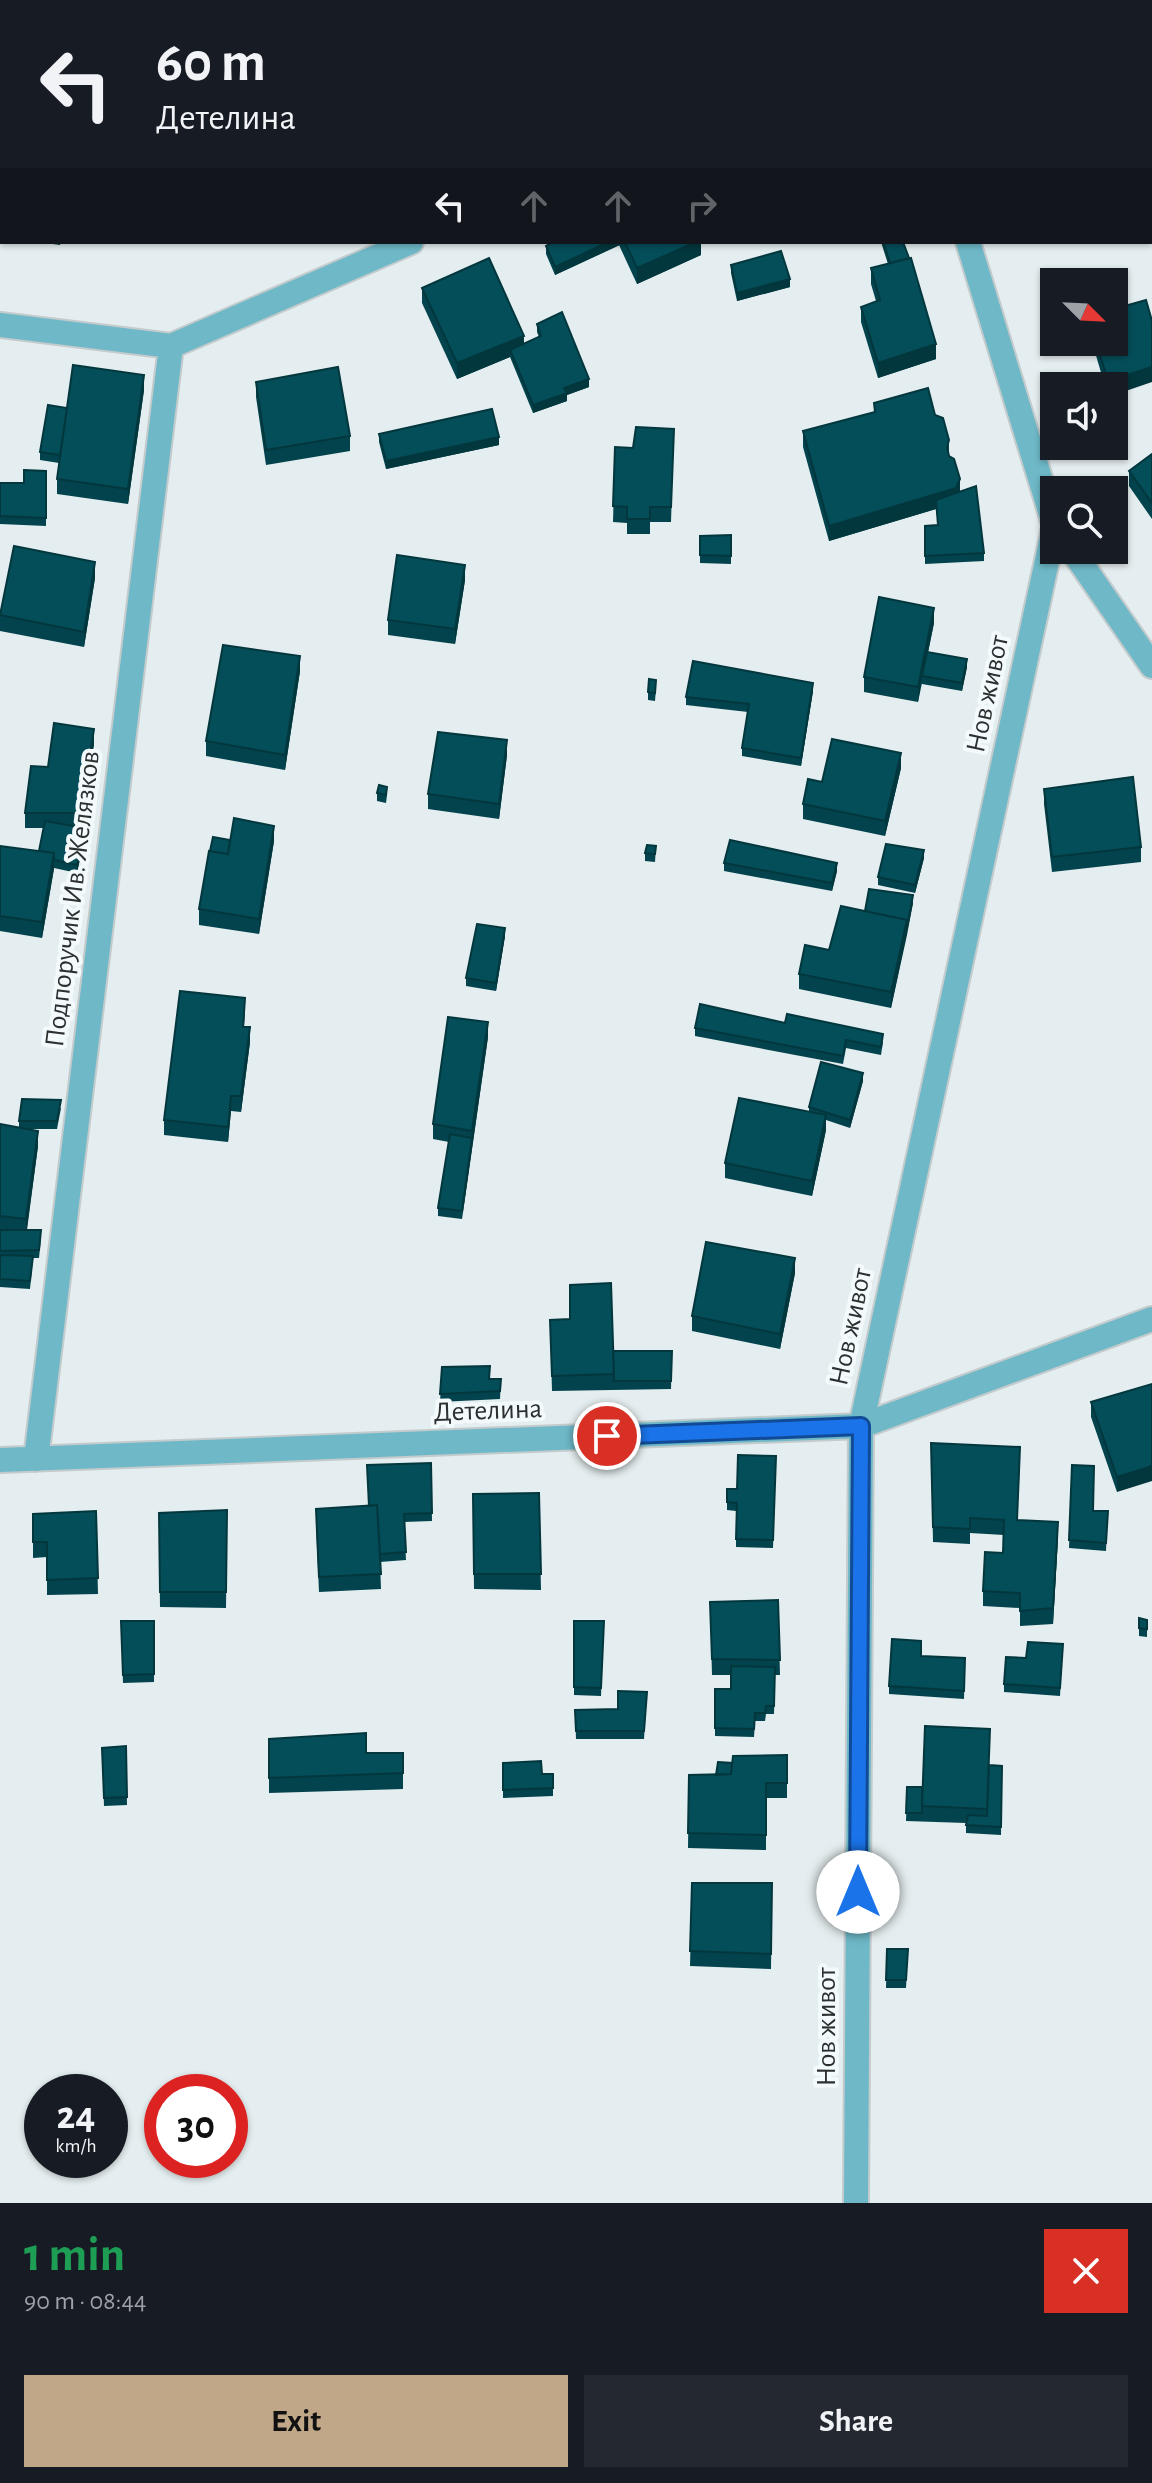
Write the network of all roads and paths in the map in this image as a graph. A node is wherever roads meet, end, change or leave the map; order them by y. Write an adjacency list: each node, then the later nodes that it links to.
1 (406, 244): 4 (street)
2 (969, 244): 5 (street)
3 (0, 325): 4 (street)
4 (171, 346): 11 (street, Подпоручик Ив. Желязков)
5 (1040, 480)
6 (1046, 564): 10 (street, Нов живот)
7 (1082, 564): 8 (street)
8 (1152, 666)
9 (1152, 1319): 10 (street, Детелина)
10 (861, 1426): 11 (street, Детелина); 13 (street, Нов живот)
11 (36, 1459): 12 (street, Детелина)
12 (0, 1460)
13 (856, 2203)

